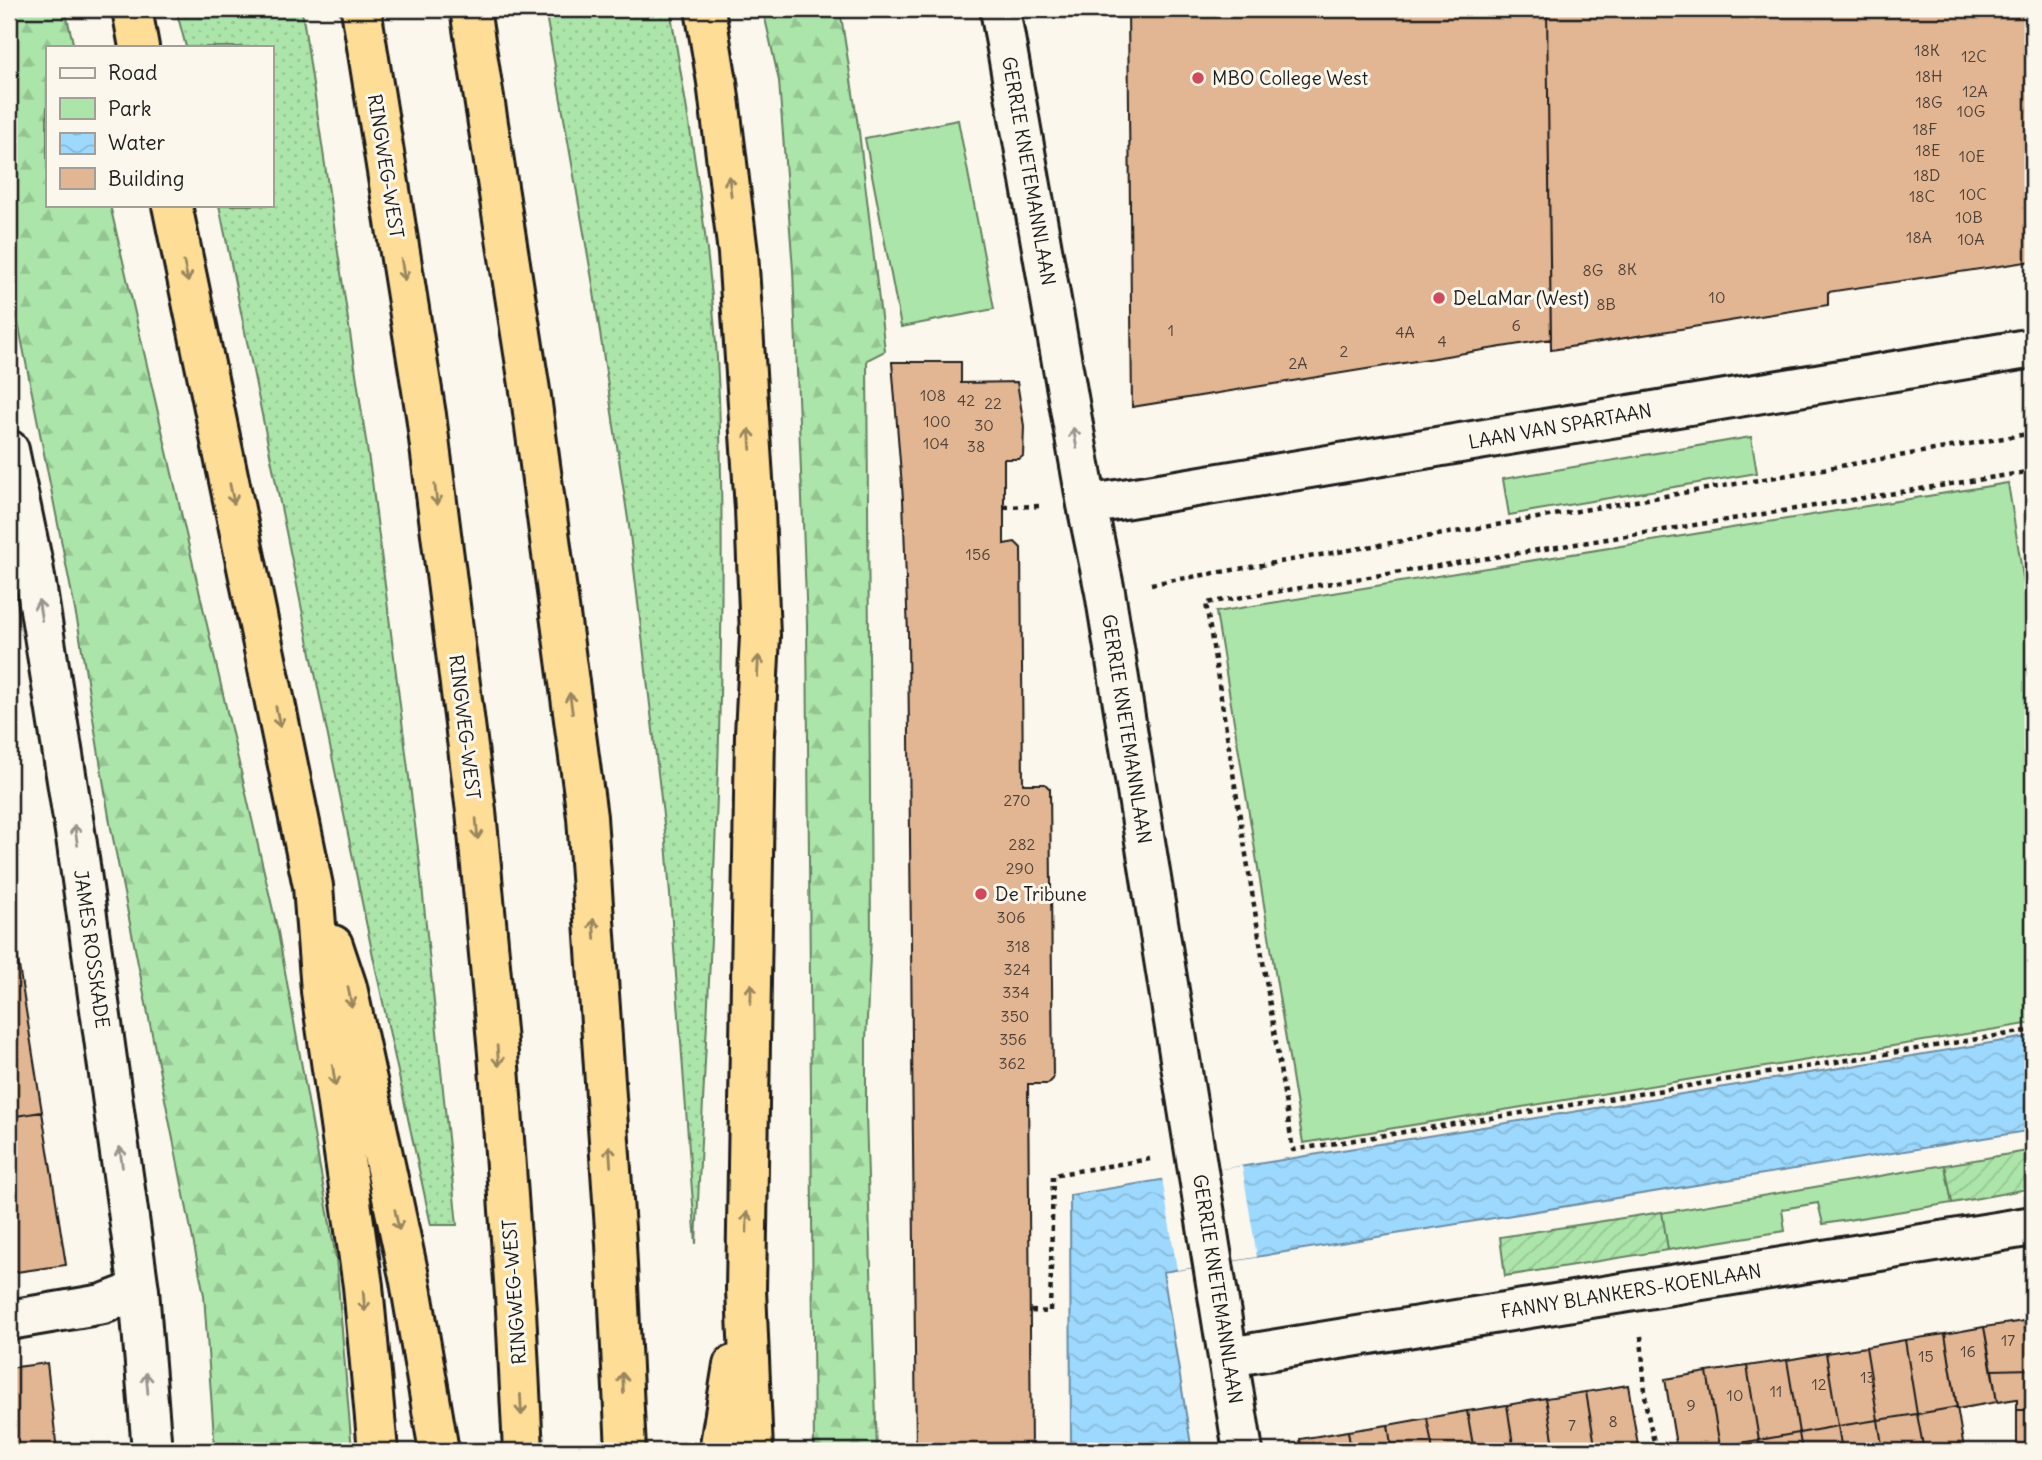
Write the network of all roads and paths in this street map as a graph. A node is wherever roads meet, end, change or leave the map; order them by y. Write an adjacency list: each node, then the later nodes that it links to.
1 (131, 9): 6 (highway)
2 (361, 9): 27 (highway, RINGWEG-WEST, one-way to 27)
3 (470, 9): 28 (highway, one-way to 3)
4 (705, 9): 19 (highway, one-way to 4)
5 (1000, 9): 12 (street, GERRIE KNETEMANNLAAN, one-way to 5)
6 (139, 46)
7 (172, 206): 14 (highway, one-way to 14)
8 (2033, 348): 12 (street, LAAN VAN SPARTAAN)
9 (2033, 433): 13 (path)
10 (9, 450): 18 (street, JAMES ROSSKADE, one-way to 10)
11 (2033, 473): 15 (path)
12 (1087, 505): 13 (street, GERRIE KNETEMANNLAAN)
13 (1105, 592): 16 (street, GERRIE KNETEMANNLAAN)
14 (313, 886): 25 (highway, one-way to 25); 26 (highway, one-way to 26)
15 (2033, 1030)
16 (1196, 1152): 21 (path); 23 (street, GERRIE KNETEMANNLAAN)
17 (2033, 1226): 20 (street, FANNY BLANKERS-KOENLAAN)
18 (139, 1290): 22 (street); 24 (street, JAMES ROSSKADE, one-way to 18)
19 (746, 1290): 29 (highway); 30 (highway)
20 (1637, 1290): 23 (street, FANNY BLANKERS-KOENLAAN); 32 (path)
21 (1031, 1311)
22 (9, 1320)
23 (1228, 1357): 31 (street, GERRIE KNETEMANNLAAN)
24 (152, 1451)
25 (378, 1451)
26 (439, 1451)
27 (523, 1451)
28 (626, 1451)
29 (719, 1451)
30 (753, 1451)
31 (1244, 1451)
32 (1656, 1451)

